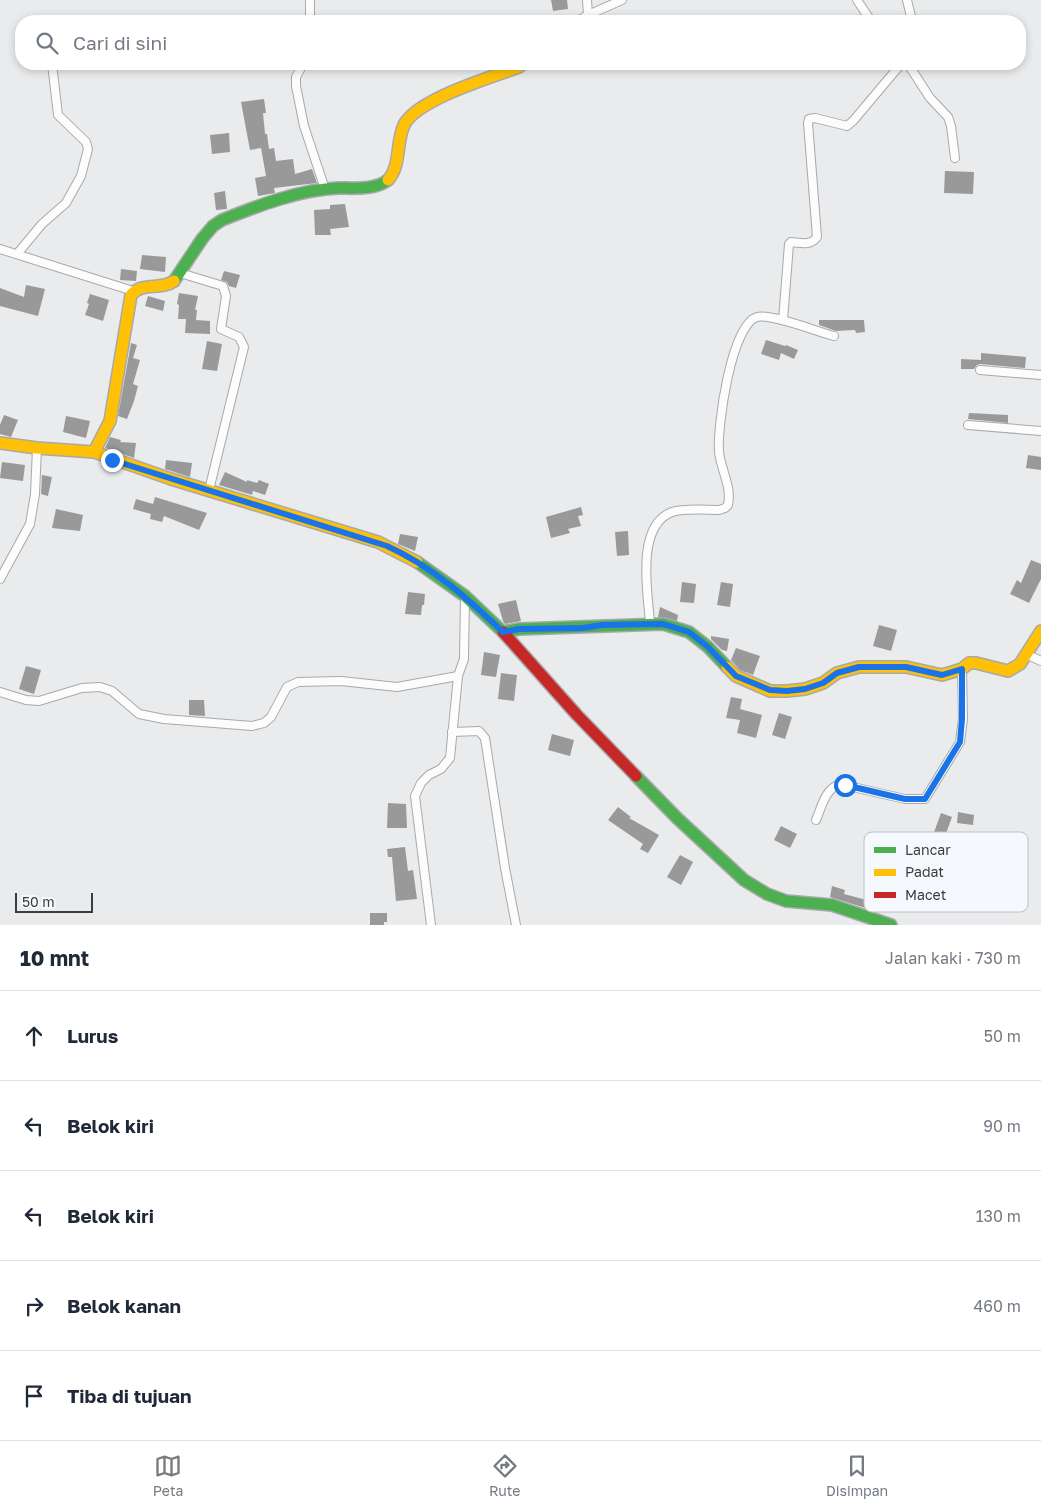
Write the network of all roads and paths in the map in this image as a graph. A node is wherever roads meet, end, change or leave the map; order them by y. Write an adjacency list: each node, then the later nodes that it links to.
1 (310, 0): 6 (street)
2 (587, 0): 7 (street)
3 (622, 0): 7 (street)
4 (857, 0): 8 (street)
5 (907, 0): 9 (street)
6 (310, 15)
7 (588, 15)
8 (867, 15)
9 (911, 15)
10 (53, 70): 18 (street)
11 (300, 70): 16 (street)
12 (511, 70): 16 (street)
13 (896, 70): 21 (street)
14 (912, 70): 15 (street)
15 (956, 158)
16 (324, 189): 19 (street)
17 (0, 249): 18 (street)
18 (17, 254): 20 (street)
19 (180, 273): 20 (street); 30 (street)
20 (133, 291): 29 (street)
21 (783, 320): 22 (street); 33 (street)
22 (834, 336)
23 (980, 370): 24 (street)
24 (1041, 375)
25 (968, 425): 26 (street)
26 (1041, 432)
27 (0, 443): 28 (street)
28 (37, 448): 29 (street); 31 (street)
29 (94, 452): 30 (street)
30 (209, 490): 32 (street)
31 (0, 579)
32 (465, 596): 35 (street); 39 (street)
33 (650, 623): 35 (street); 38 (street)
34 (1041, 631): 36 (street)
35 (503, 632): 45 (street)
36 (1028, 655): 37 (street); 38 (street)
37 (1041, 661)
38 (962, 669): 42 (street)
39 (458, 676): 40 (street); 41 (street)
40 (0, 692)
41 (452, 732): 43 (street); 44 (street)
42 (816, 820)
43 (431, 925)
44 (516, 925)
45 (891, 925)

